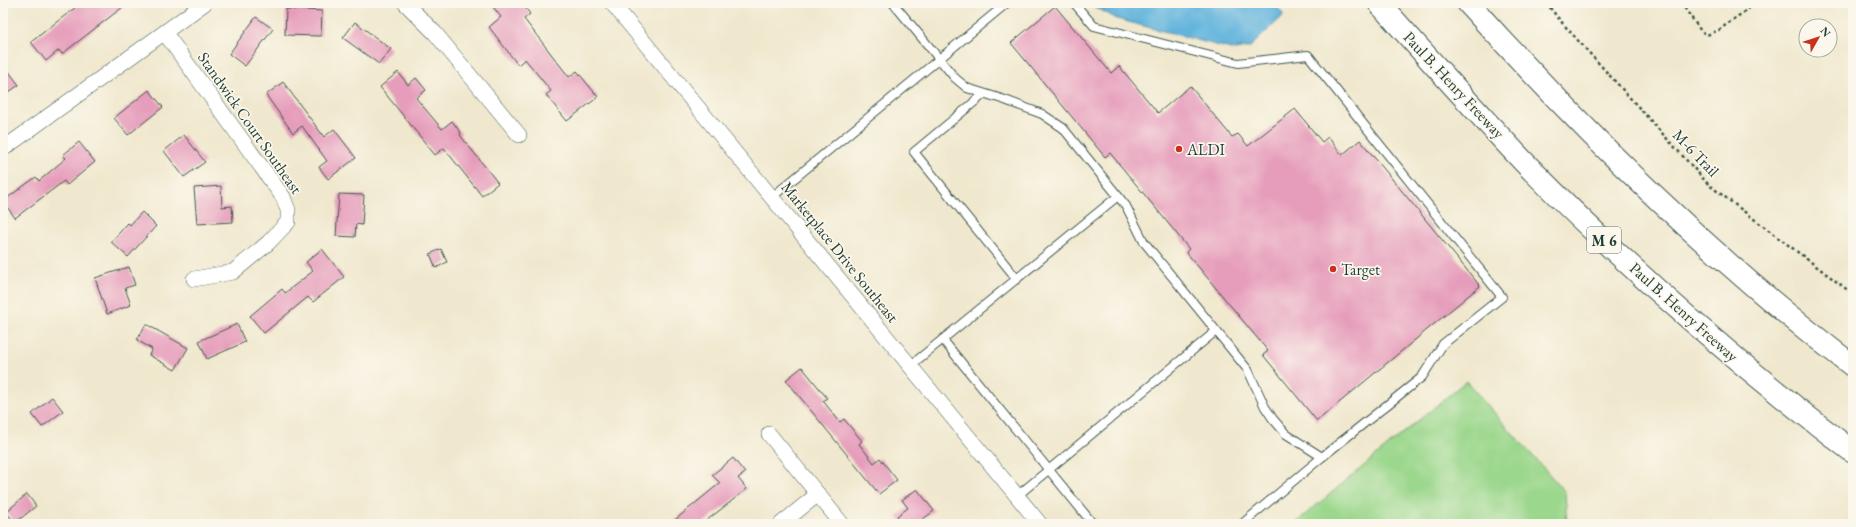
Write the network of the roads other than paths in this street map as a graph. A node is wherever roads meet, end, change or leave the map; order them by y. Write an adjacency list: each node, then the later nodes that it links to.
1 (205, 3): 11 (street)
2 (405, 3): 16 (street)
3 (612, 3): 19 (street, Marketplace Drive Southeast)
4 (892, 3): 13 (lane)
5 (1006, 3): 13 (lane)
6 (1074, 3): 28 (lane)
7 (1370, 3): 14 (highway)
8 (1379, 3): 14 (highway, Paul B. Henry Freeway / M 6)
9 (1468, 3): 12 (highway)
10 (1473, 3): 12 (highway)
11 (165, 33): 17 (street); 20 (street, Standwick Court Southeast)
12 (1496, 34): 25 (highway)
13 (940, 60): 15 (lane); 19 (lane)
14 (1440, 72): 27 (highway, Paul B. Henry Freeway / M 6)
15 (984, 94): 18 (lane); 21 (lane)
16 (519, 135)
17 (3, 149)
18 (1118, 196): 21 (lane); 22 (lane)
19 (772, 197): 24 (street, Marketplace Drive Southeast)
20 (194, 279)
21 (1017, 279): 23 (lane)
22 (1216, 331): 28 (lane); 29 (lane)
23 (943, 340): 24 (lane); 29 (lane)
24 (910, 366): 31 (street, Marketplace Drive Southeast)
25 (1853, 366)
26 (769, 434): 30 (street)
27 (1853, 452)
28 (1322, 457): 36 (lane)
29 (1049, 470): 31 (lane); 35 (lane)
30 (818, 494): 32 (street); 33 (street)
31 (1017, 496): 34 (street, Marketplace Drive Southeast)
32 (781, 524)
33 (842, 524)
34 (1040, 524)
35 (1093, 524)
36 (1242, 524)

